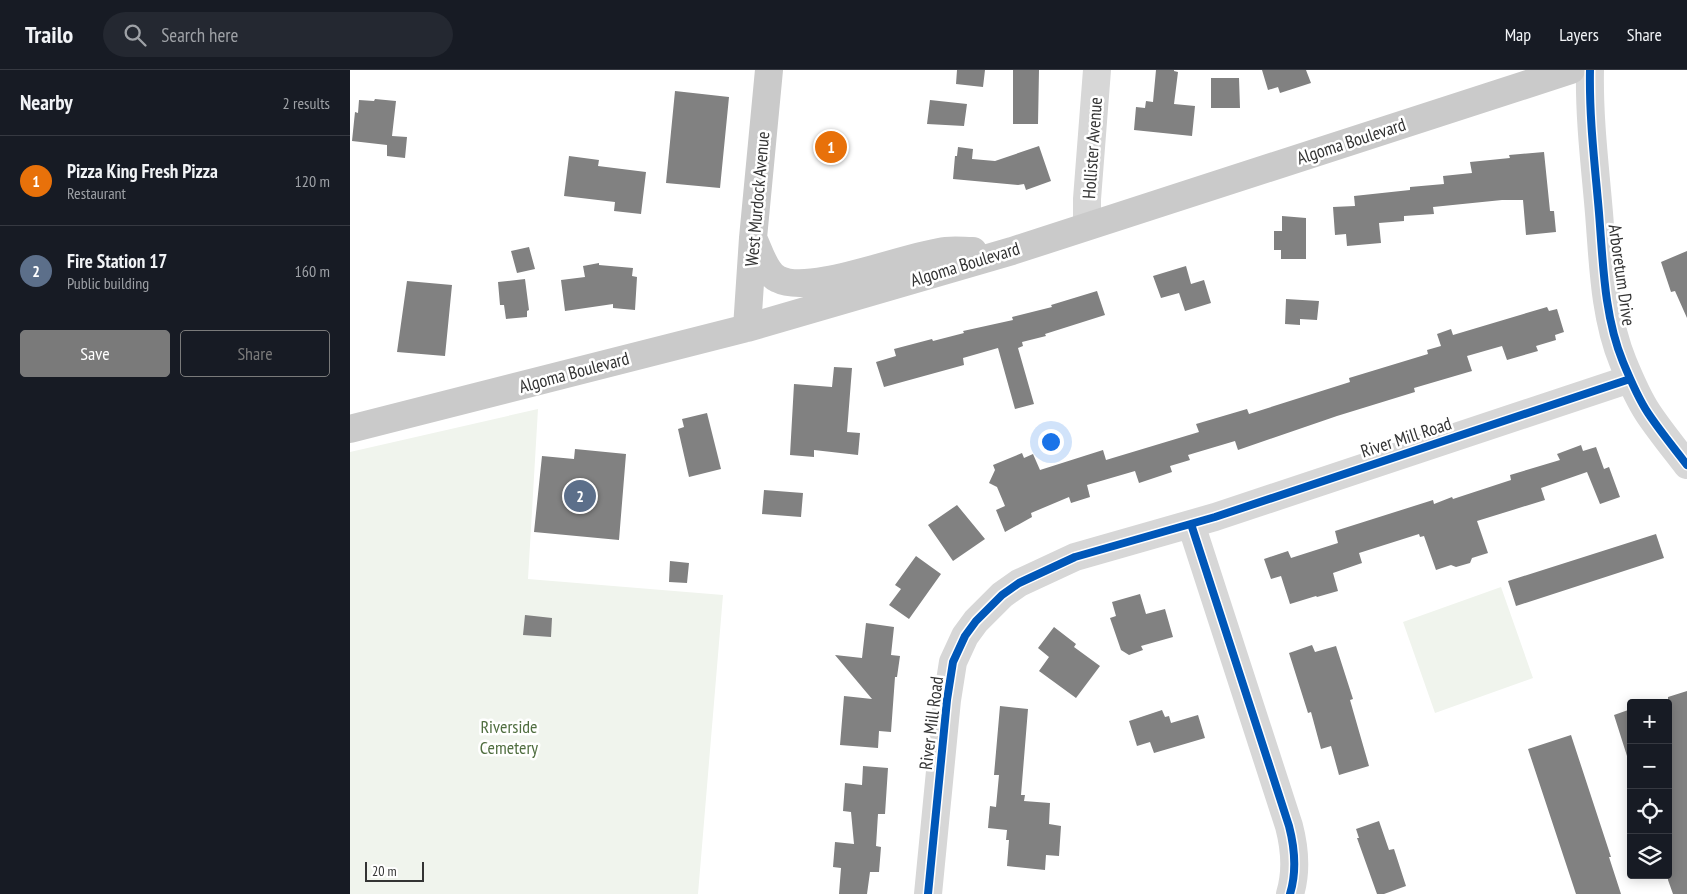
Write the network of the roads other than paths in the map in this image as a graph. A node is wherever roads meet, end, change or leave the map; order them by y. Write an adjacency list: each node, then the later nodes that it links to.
1 (769, 70): 6 (main road, West Murdock Avenue)
2 (1097, 70): 5 (street, Hollister Avenue)
3 (1571, 70): 5 (main road, Algoma Boulevard)
4 (1590, 70): 9 (street, Arboretum Drive)
5 (1087, 226): 7 (main road, Algoma Boulevard)
6 (753, 238): 7 (main road); 8 (main road, West Murdock Avenue)
7 (1012, 251): 8 (main road, Algoma Boulevard)
8 (747, 328): 10 (main road, Algoma Boulevard)
9 (1630, 379): 11 (street, Arboretum Drive); 12 (street, River Mill Road)
10 (350, 429)
11 (1687, 465)
12 (1191, 524): 13 (street, River Mill Road); 14 (street)
13 (928, 894)
14 (1290, 894)

